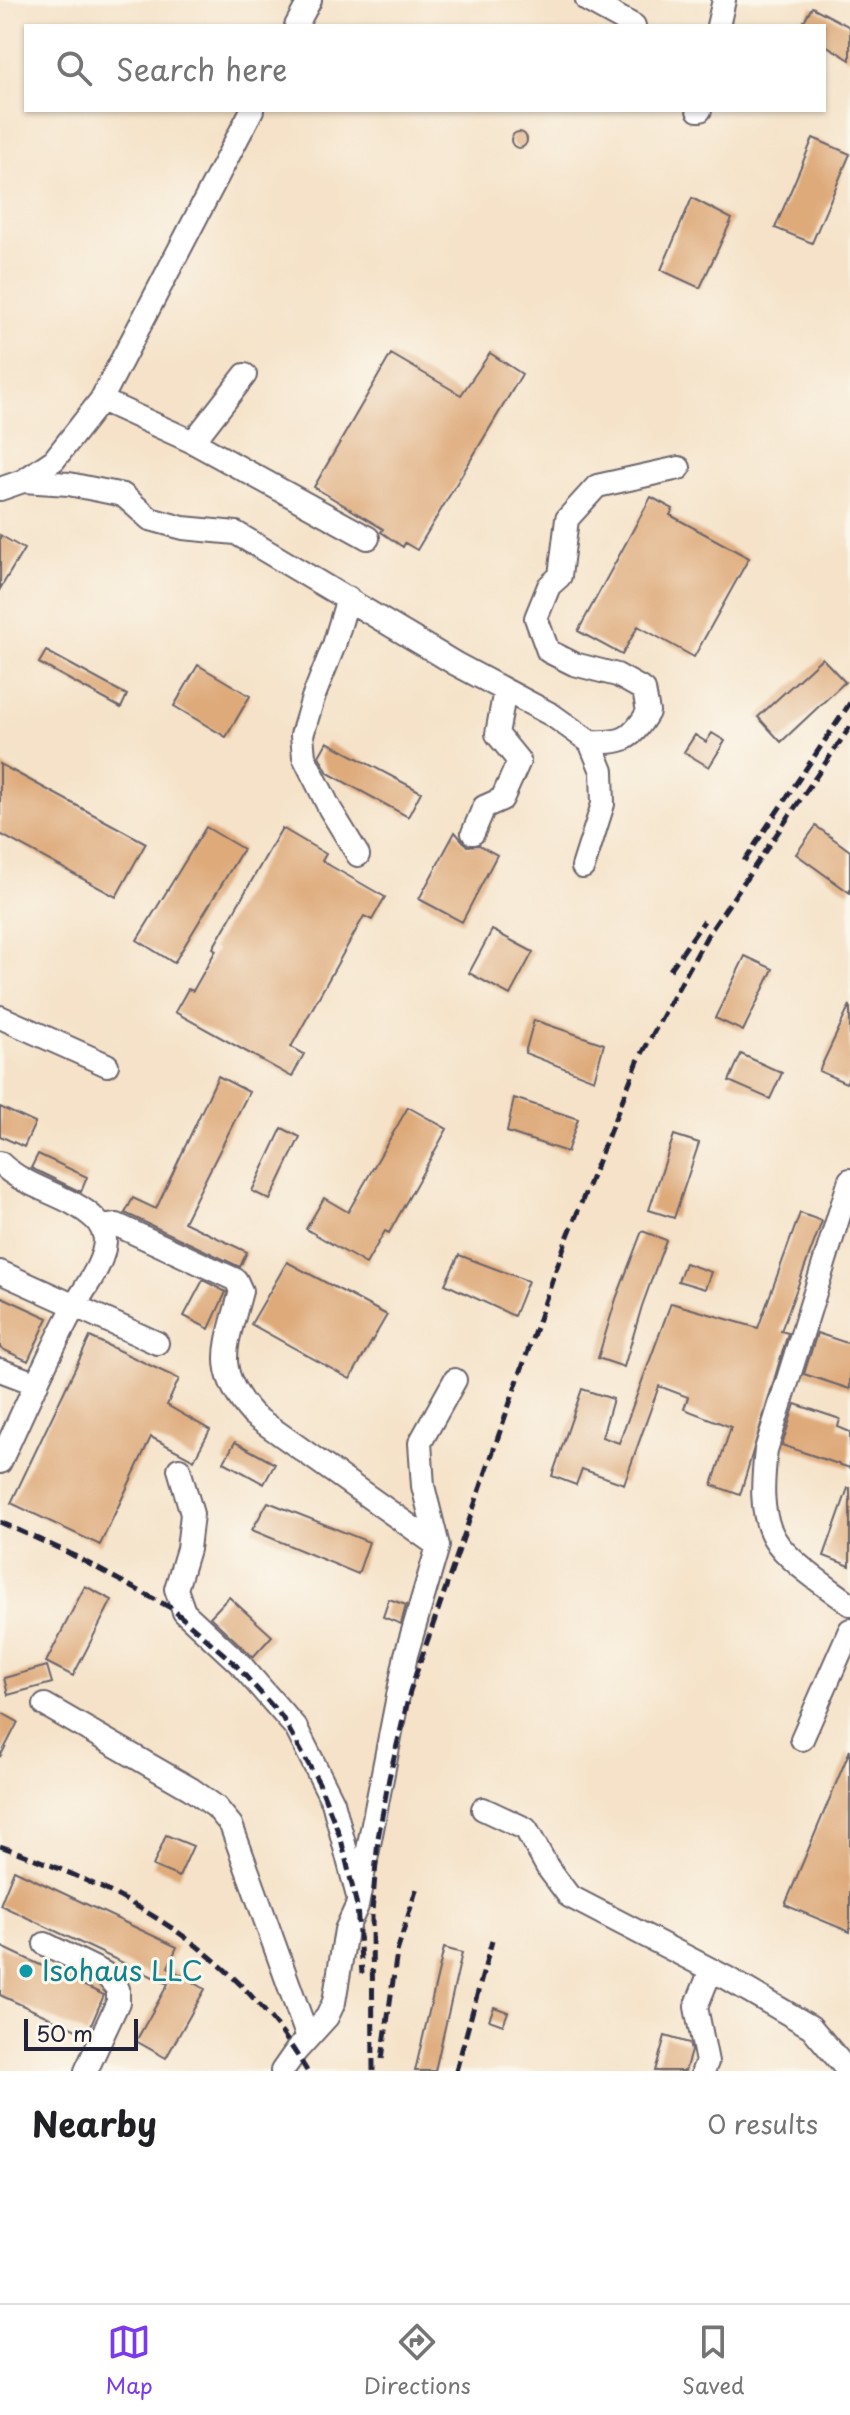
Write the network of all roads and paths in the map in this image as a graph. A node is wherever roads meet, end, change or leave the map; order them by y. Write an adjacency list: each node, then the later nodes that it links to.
1 (310, 0): 4 (street)
2 (587, 0): 5 (street)
3 (724, 0): 6 (street)
4 (297, 24)
5 (630, 24)
6 (718, 24)
7 (251, 112): 9 (street)
8 (245, 375): 10 (street)
9 (101, 400): 10 (street); 12 (street)
10 (193, 442): 14 (street)
11 (679, 468): 17 (street)
12 (23, 481): 13 (street); 15 (street)
13 (0, 489)
14 (368, 538)
15 (348, 598): 16 (street); 19 (street)
16 (505, 690): 17 (street); 18 (street)
17 (590, 742): 20 (street)
18 (473, 833)
19 (358, 855)
20 (583, 867)
21 (0, 1017): 22 (street)
22 (107, 1065)
23 (0, 1163): 25 (street)
24 (850, 1180): 35 (street)
25 (101, 1227): 27 (street); 34 (street)
26 (0, 1272): 27 (street)
27 (74, 1307): 28 (street); 31 (street)
28 (157, 1343)
29 (0, 1370): 31 (street)
30 (455, 1380): 34 (street)
31 (37, 1384): 32 (street)
32 (0, 1462)
33 (179, 1469): 40 (street)
34 (438, 1546): 40 (street)
35 (850, 1604)
36 (850, 1630): 38 (street)
37 (45, 1705): 43 (street)
38 (802, 1739)
39 (483, 1809): 42 (street)
40 (358, 1898): 43 (street)
41 (45, 1944): 44 (street)
42 (711, 1970): 46 (street); 47 (street)
43 (308, 2038): 45 (street)
44 (87, 2071)
45 (282, 2071)
46 (703, 2071)
47 (848, 2071)

